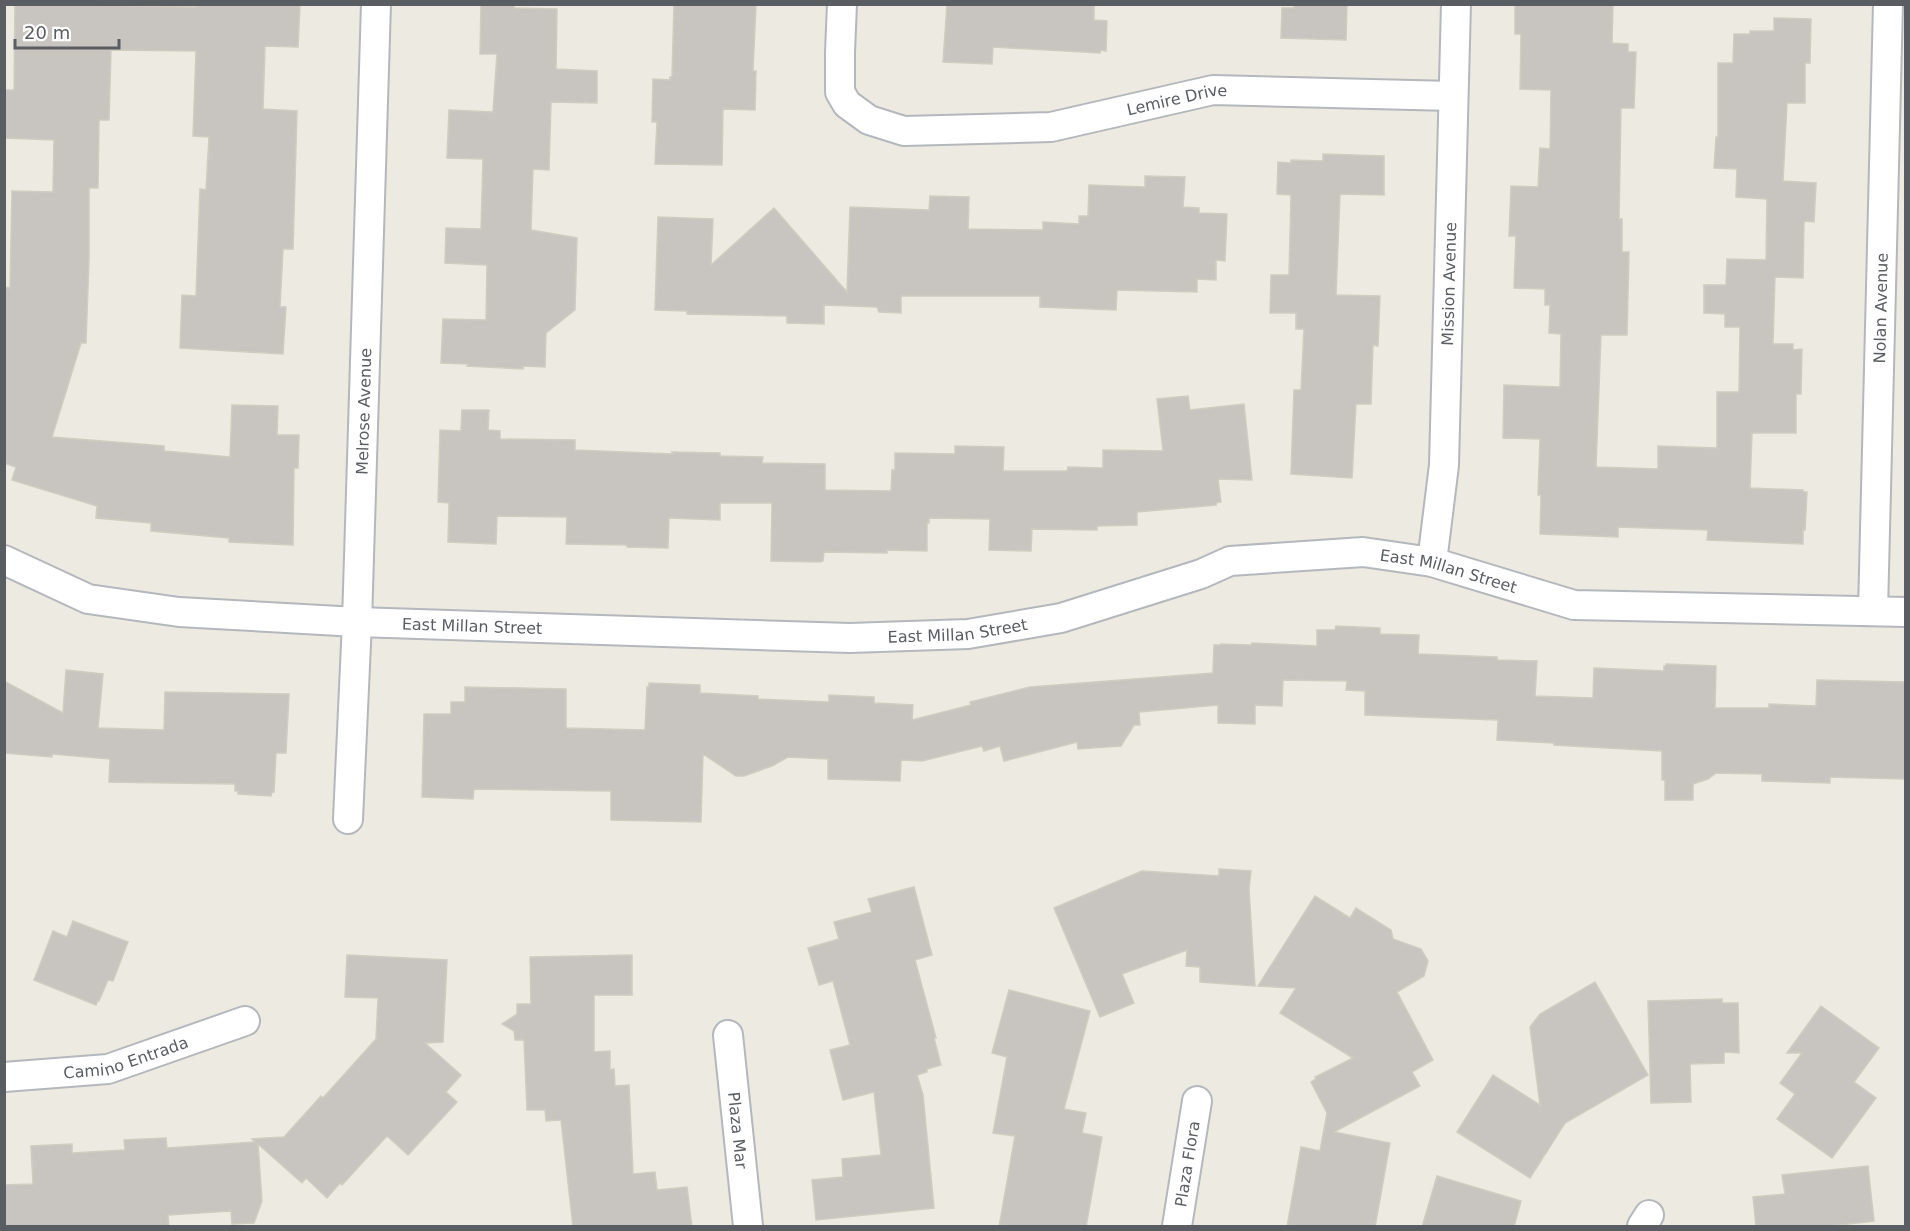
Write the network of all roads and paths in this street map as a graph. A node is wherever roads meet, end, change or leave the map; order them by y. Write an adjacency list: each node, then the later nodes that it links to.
1 (376, 4): 10 (street, Melrose Avenue)
2 (842, 4): 5 (street, Lemire Drive)
3 (1456, 4): 5 (street, Mission Avenue)
4 (1887, 4): 8 (street, Nolan Avenue)
5 (1453, 96): 7 (street, Mission Avenue)
6 (4, 560): 10 (street, East Millan Street)
7 (1432, 561): 8 (street, East Millan Street); 10 (street, East Millan Street)
8 (1873, 611): 9 (street, East Millan Street)
9 (1905, 612)
10 (357, 621): 11 (street, Melrose Avenue)
11 (348, 819)
12 (244, 1021): 14 (street, Camino Entrada)
13 (728, 1035): 16 (street, Plaza Mar)
14 (4, 1077)
15 (1197, 1101): 17 (street, Plaza Flora)
16 (748, 1227)
17 (1177, 1227)

